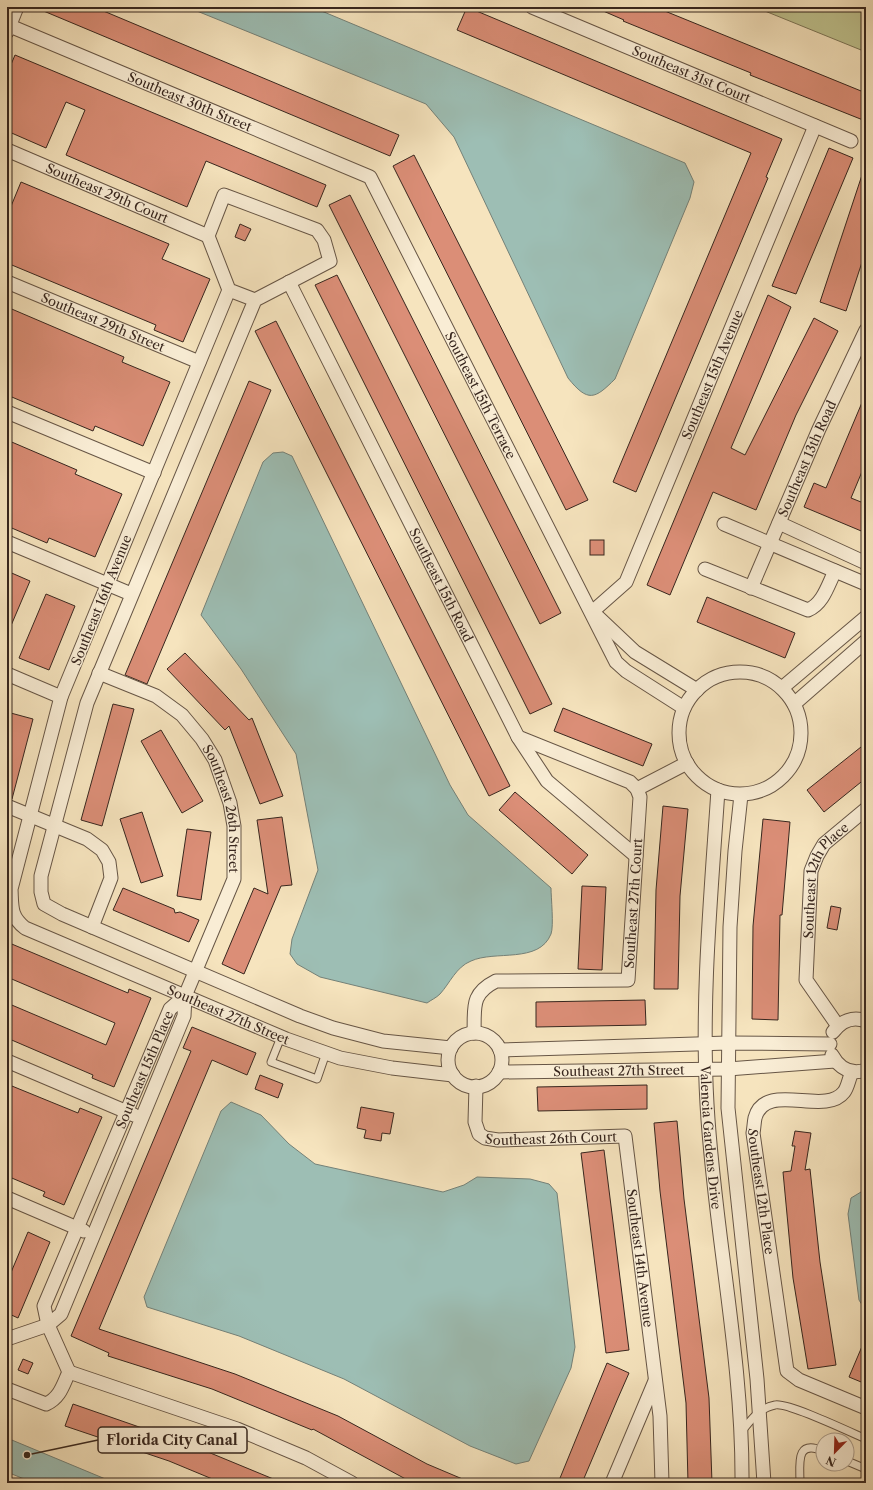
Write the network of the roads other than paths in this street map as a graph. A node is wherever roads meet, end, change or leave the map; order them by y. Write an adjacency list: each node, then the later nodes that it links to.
1 (18, 7): 3 (street)
2 (532, 7): 4 (street, Southeast 31st Court)
3 (8, 29): 7 (street, Southeast 30th Street)
4 (815, 126): 5 (street, Southeast 31st Court); 28 (street, Southeast 15th Avenue)
5 (851, 141)
6 (7, 150): 8 (street, Southeast 29th Court)
7 (370, 177): 28 (street, Southeast 15th Terrace)
8 (208, 236): 10 (street); 11 (street)
9 (7, 282): 14 (street, Southeast 29th Street)
10 (289, 282): 12 (street); 40 (street, Southeast 15th Road)
11 (229, 290): 12 (street); 14 (street, Southeast 16th Avenue)
12 (254, 300): 27 (street, Southeast 16th Avenue)
13 (866, 330): 17 (street, Southeast 13th Road)
14 (199, 362): 16 (street, Southeast 16th Avenue)
15 (7, 412): 16 (street)
16 (154, 473): 24 (street, Southeast 16th Avenue)
17 (779, 523): 20 (street, Southeast 13th Road); 21 (street)
18 (724, 524): 20 (street)
19 (7, 542): 24 (street)
20 (770, 544): 23 (street); 26 (street, Southeast 13th Road)
21 (866, 563)
22 (704, 569): 26 (street)
23 (835, 571): 25 (street); 26 (street)
24 (108, 584): 27 (street); 37 (street, Southeast 16th Avenue)
25 (866, 584)
26 (751, 588)
27 (131, 594): 33 (street, Southeast 16th Avenue)
28 (592, 612): 31 (street, Southeast 15th Terrace); 32 (street, Southeast 15th Terrace)
29 (866, 617): 35 (street)
30 (866, 641): 38 (street)
31 (635, 652): 32 (street); 36 (street, Southeast 15th Terrace)
32 (616, 662): 39 (street, Southeast 15th Terrace)
33 (99, 673): 48 (street, Southeast 16th Avenue); 53 (street, Southeast 26th Street)
34 (7, 674): 37 (street)
35 (782, 688): 36 (street); 38 (street)
36 (697, 690): 39 (street)
37 (61, 697): 47 (street, Southeast 16th Avenue)
38 (794, 704): 44 (street)
39 (684, 708): 41 (street)
40 (518, 737): 42 (street); 49 (street, Southeast 15th Road)
41 (687, 763): 42 (street); 43 (street)
42 (637, 789): 49 (street, Southeast 27th Court)
43 (718, 790): 44 (street); 60 (street, Valencia Gardens Drive)
44 (741, 795): 59 (street, Valencia Gardens Drive)
45 (7, 806): 47 (street)
46 (866, 809): 56 (street, Southeast 12th Place)
47 (30, 816): 48 (street); 51 (street, Southeast 16th Avenue)
48 (54, 825): 50 (street, Southeast 16th Avenue); 52 (street)
49 (636, 856): 57 (street, Southeast 27th Court)
50 (44, 904): 52 (street, Southeast 27th Street)
51 (15, 920): 54 (street, Southeast 27th Street)
52 (92, 926): 53 (street, Southeast 27th Street)
53 (196, 971): 54 (street, Southeast 26th Street); 62 (street, Southeast 27th Street)
54 (185, 996): 58 (street, Southeast 27th Street); 76 (street, Southeast 15th Place); 77 (street, Southeast 15th Place)
55 (866, 1021): 56 (street)
56 (838, 1026): 61 (street)
57 (474, 1032): 62 (street); 64 (street)
58 (281, 1037): 65 (street, Southeast 27th Street); 65 (lane)
59 (728, 1043): 60 (street, Southeast 27th Street); 61 (street, Southeast 27th Street); 68 (street, Valencia Gardens Drive)
60 (706, 1044): 63 (street, Southeast 27th Street); 69 (street, Valencia Gardens Drive)
61 (830, 1044): 67 (street)
62 (451, 1048): 74 (street)
63 (531, 1049): 64 (street, Southeast 27th Street); 71 (street)
64 (500, 1050): 72 (street)
65 (326, 1053): 74 (street, Southeast 27th Street)
66 (7, 1061): 76 (street)
67 (835, 1061): 68 (street, Southeast 27th Street); 73 (street)
68 (728, 1069): 69 (street, Southeast 27th Street); 88 (street, Valencia Gardens Drive)
69 (706, 1070): 71 (street, Southeast 27th Street); 89 (street, Valencia Gardens Drive)
70 (866, 1070): 73 (street)
71 (530, 1071): 72 (street, Southeast 27th Street)
72 (499, 1072): 75 (street)
73 (852, 1072): 87 (street, Southeast 12th Place)
74 (453, 1075): 75 (street)
75 (476, 1086): 78 (street, Southeast 26th Court)
76 (126, 1112): 77 (street); 80 (street, Southeast 15th Place)
77 (142, 1118): 81 (street, Southeast 15th Place)
78 (625, 1136): 85 (street, Southeast 14th Avenue)
79 (7, 1198): 80 (street)
80 (77, 1228): 81 (street); 82 (street, Southeast 15th Place)
81 (93, 1235): 82 (street, Southeast 15th Place)
82 (48, 1324): 83 (street); 84 (street)
83 (7, 1339)
84 (69, 1372): 86 (street); 94 (street)
85 (656, 1380): 95 (street); 96 (street, Southeast 14th Avenue)
86 (7, 1389)
87 (866, 1408)
88 (760, 1410): 89 (lane); 90 (lane); 98 (street, Valencia Gardens Drive)
89 (740, 1432): 97 (street, Valencia Gardens Drive)
90 (866, 1439)
91 (815, 1448): 99 (lane)
92 (855, 1464): 93 (lane)
93 (866, 1469)
94 (352, 1483)
95 (612, 1483)
96 (662, 1483)
97 (742, 1483)
98 (764, 1483)
99 (800, 1483)

